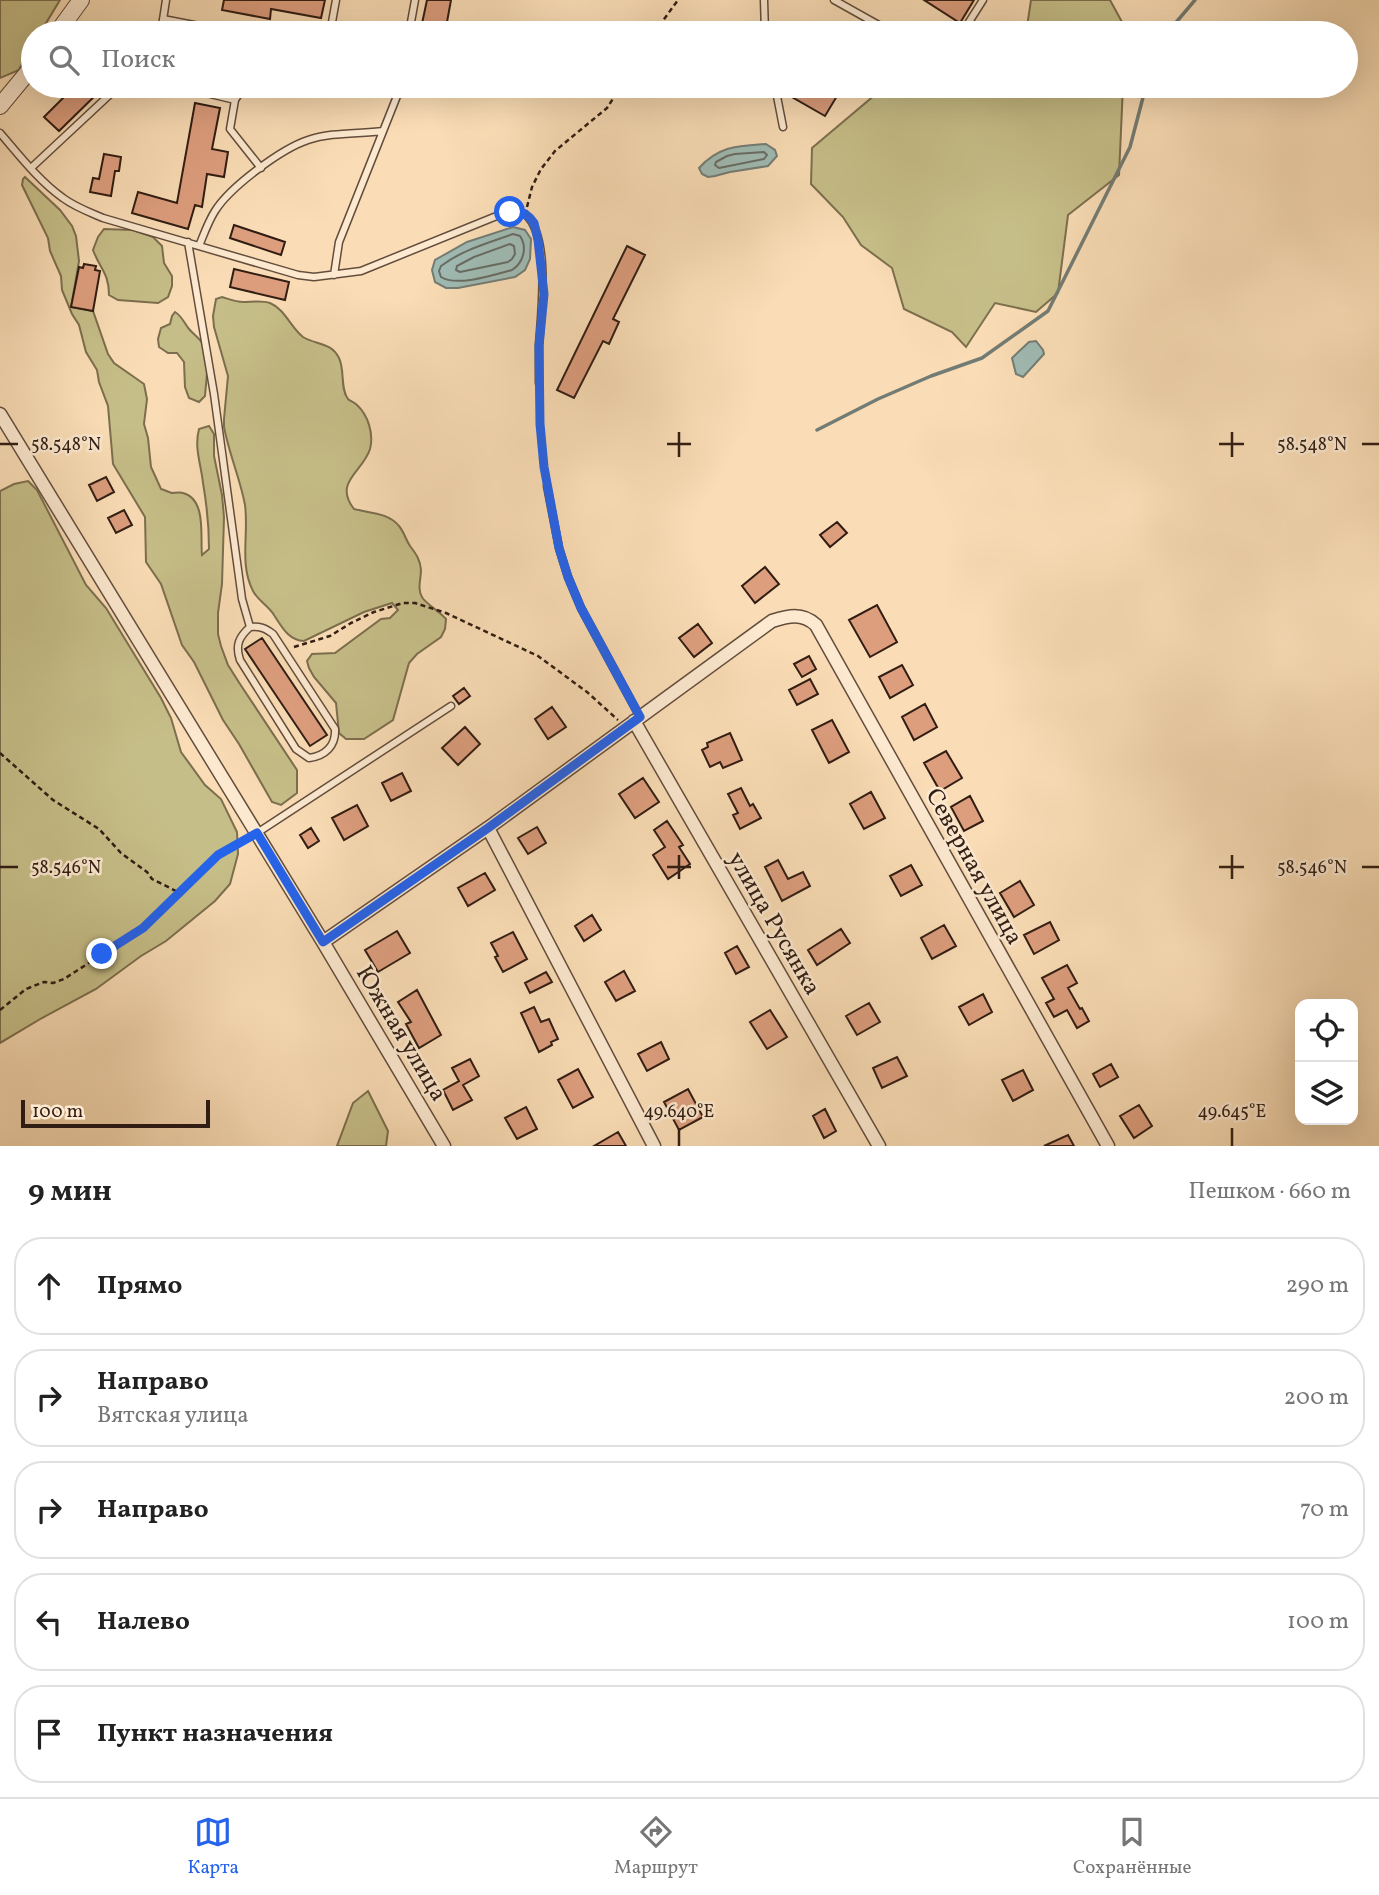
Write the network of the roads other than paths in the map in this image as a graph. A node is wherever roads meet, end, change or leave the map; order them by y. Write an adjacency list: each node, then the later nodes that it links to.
1 (81, 0): 9 (street)
2 (166, 0): 8 (lane)
3 (336, 0): 11 (lane)
4 (415, 0): 12 (lane)
5 (764, 0): 13 (lane)
6 (834, 0): 14 (lane)
7 (983, 0): 15 (lane)
8 (163, 19): 10 (lane)
9 (66, 21)
10 (173, 21)
11 (332, 21)
12 (411, 21)
13 (765, 21)
14 (872, 21)
15 (970, 21)
16 (21, 81): 22 (street)
17 (106, 98): 26 (lane)
18 (227, 98): 21 (lane)
19 (396, 98): 24 (lane)
20 (777, 98): 23 (lane)
21 (235, 100): 27 (lane)
22 (0, 107)
23 (783, 127)
24 (383, 131): 27 (lane); 30 (lane)
25 (0, 133): 26 (lane)
26 (32, 168): 28 (lane)
27 (261, 168): 29 (lane)
28 (188, 242): 29 (lane); 36 (lane)
29 (200, 246): 30 (lane)
30 (334, 275): 31 (lane)
31 (539, 383)
32 (0, 414): 33 (street, Южная улица)
33 (12, 433): 34 (street); 40 (street, Южная улица)
34 (0, 441)
35 (547, 486): 38 (lane)
36 (250, 627): 36 (lane)
37 (451, 706): 40 (lane)
38 (633, 721): 39 (street); 44 (street, улица Русянка); 45 (street, Северная улица)
39 (488, 828): 41 (street); 43 (street)
40 (257, 833): 41 (street, Южная улица)
41 (323, 942): 42 (street, Южная улица)
42 (444, 1146)
43 (654, 1146)
44 (879, 1146)
45 (1108, 1146)

